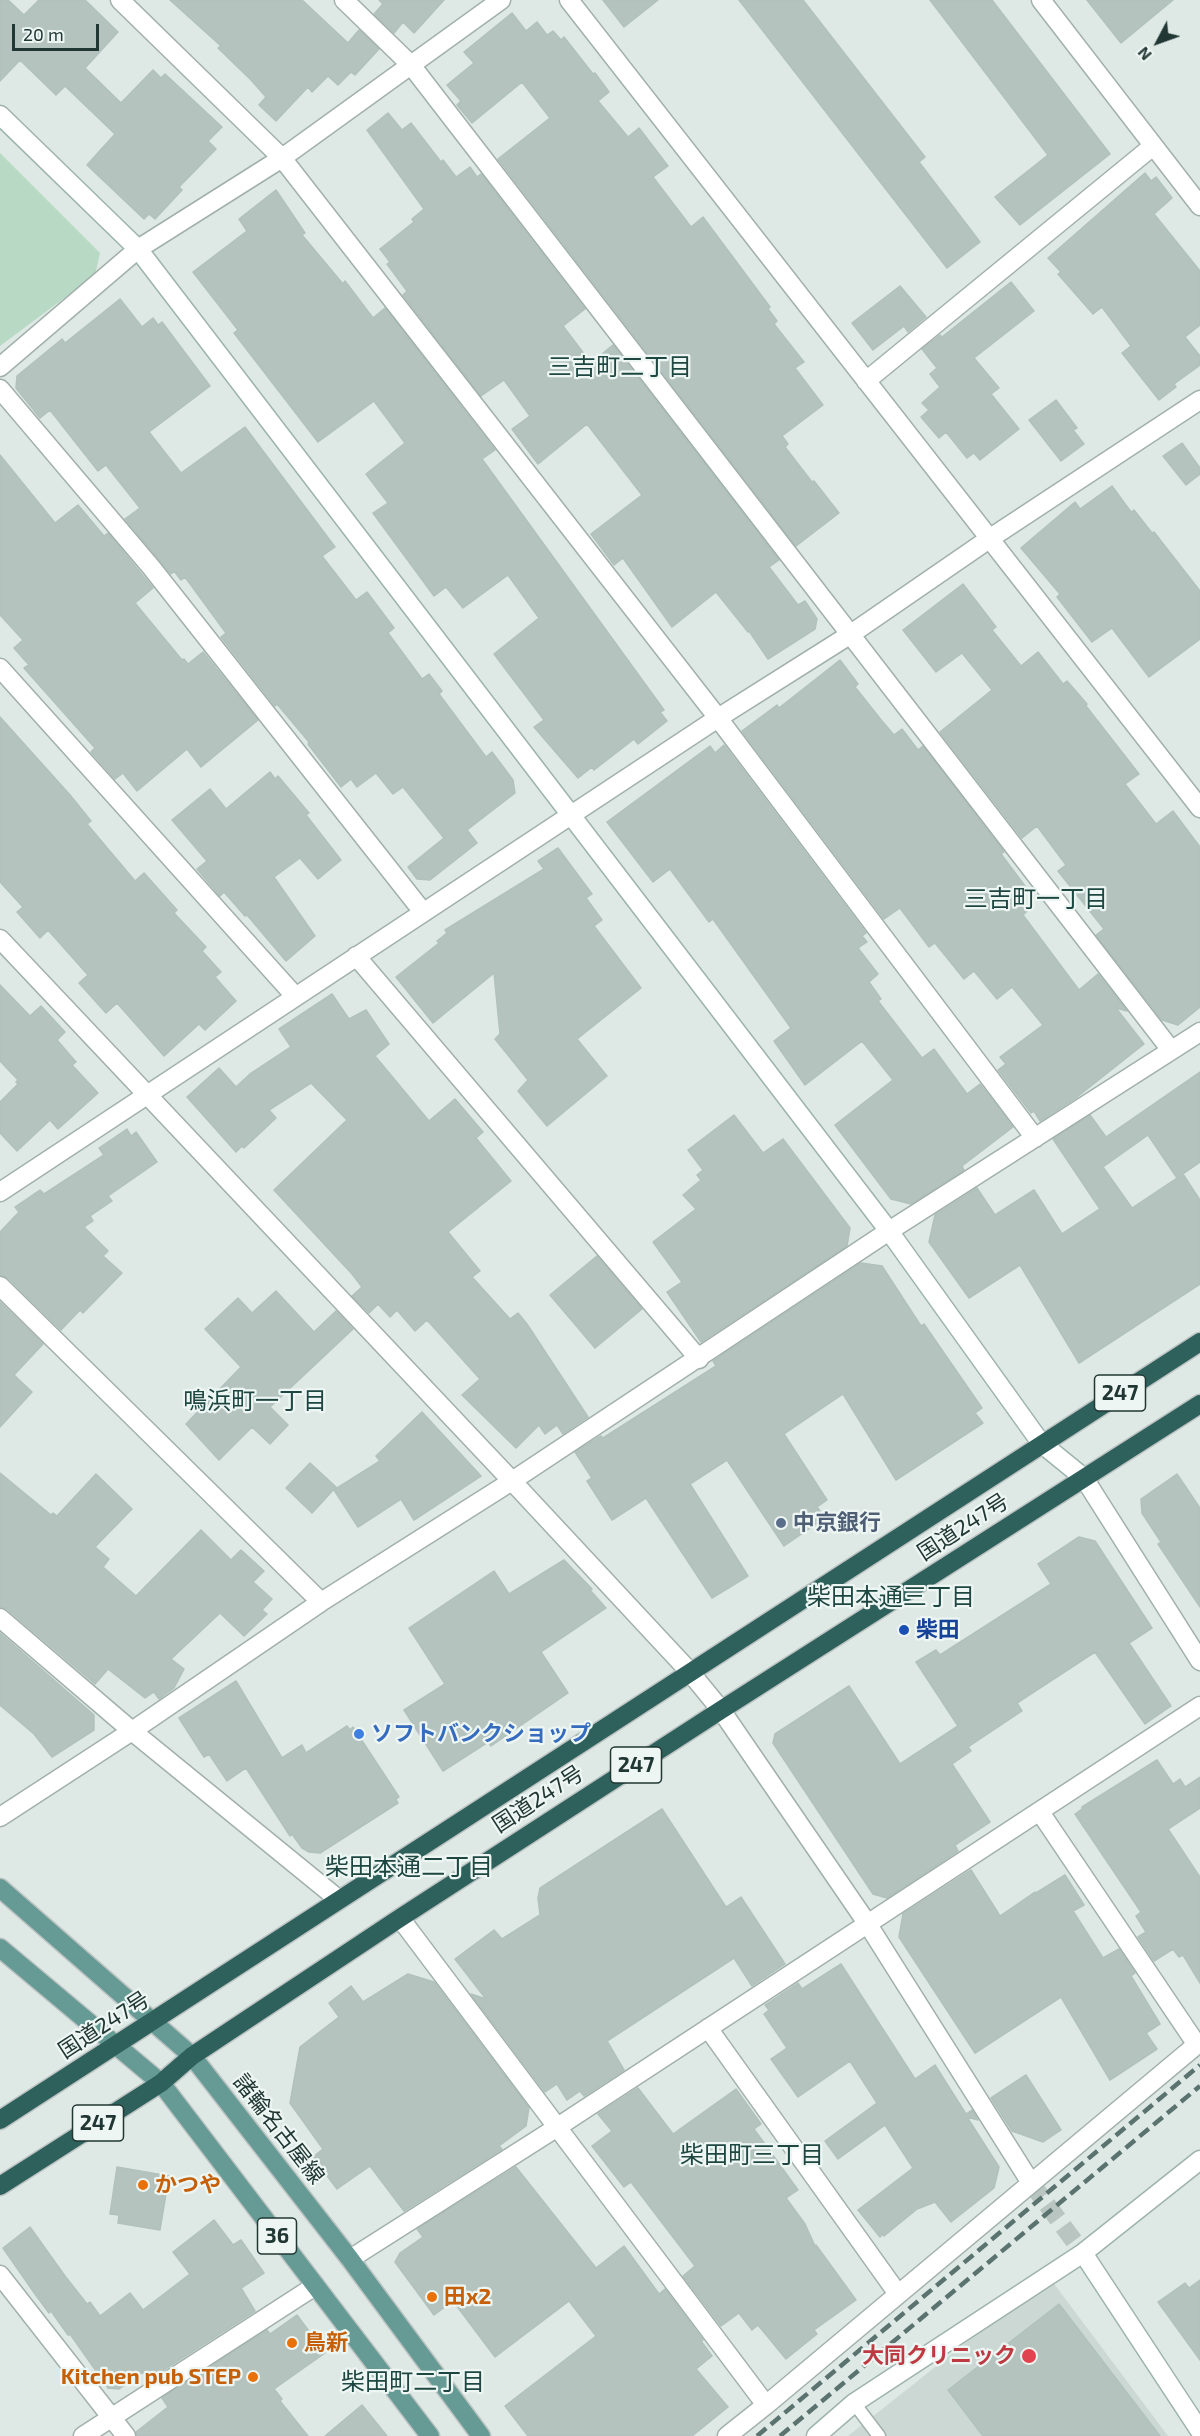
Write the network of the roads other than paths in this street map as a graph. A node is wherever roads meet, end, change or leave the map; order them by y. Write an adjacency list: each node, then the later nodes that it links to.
1 (120, 0): 9 (street)
2 (344, 0): 6 (street)
3 (501, 0): 6 (street)
4 (569, 0): 13 (street)
5 (1041, 0): 8 (street)
6 (411, 65): 9 (street); 17 (street)
7 (0, 116): 11 (street)
8 (1153, 146): 10 (street); 13 (street)
9 (282, 158): 11 (street); 19 (street)
10 (1200, 206)
11 (138, 249): 12 (street); 21 (street)
12 (0, 367)
13 (866, 381): 16 (street)
14 (0, 389): 22 (street)
15 (1200, 400): 16 (street)
16 (989, 539): 17 (street); 20 (street)
17 (851, 634): 19 (street); 27 (street)
18 (0, 668): 25 (street)
19 (718, 718): 21 (street); 29 (street)
20 (1200, 808)
21 (572, 814): 22 (street); 31 (street)
22 (423, 912): 24 (street)
23 (0, 939): 28 (street)
24 (356, 956): 25 (street); 34 (street)
25 (295, 996): 28 (street)
26 (1200, 1032): 27 (street)
27 (1171, 1050): 29 (street)
28 (147, 1093): 30 (street); 38 (street)
29 (1035, 1138): 31 (street)
30 (1, 1190)
31 (889, 1231): 34 (street); 36 (street)
32 (0, 1287): 39 (street)
33 (1200, 1342): 36 (highway, 国道247号 / 247)
34 (699, 1359): 38 (street)
35 (1200, 1404): 37 (highway, 国道247号 / 247)
36 (1041, 1443): 37 (street); 42 (highway, 国道247号 / 247)
37 (1084, 1478): 41 (street); 44 (highway, 国道247号 / 247)
38 (513, 1481): 39 (street); 42 (street)
39 (321, 1602): 45 (street)
40 (0, 1618): 45 (street)
41 (1200, 1661)
42 (689, 1671): 44 (street); 49 (highway, 国道247号 / 247)
43 (1200, 1706): 46 (street)
44 (721, 1710): 50 (highway, 国道247号 / 247); 51 (street)
45 (132, 1731): 47 (street); 49 (street)
46 (1040, 1812): 51 (street); 55 (street)
47 (0, 1817)
48 (0, 1888): 53 (main road, 諸輪名古屋線 / 36)
49 (338, 1899): 53 (highway, 国道247号 / 247)
50 (400, 1918): 57 (highway, 国道247号 / 247); 60 (street)
51 (867, 1923): 54 (street); 62 (street)
52 (0, 1948): 56 (main road, 36)
53 (154, 2022): 56 (highway, 国道247号 / 247); 57 (main road, 諸輪名古屋線 / 36)
54 (708, 2028): 60 (street); 68 (street)
55 (1199, 2044): 62 (street)
56 (115, 2046): 58 (main road, 36); 59 (highway, 国道247号 / 247)
57 (192, 2056): 58 (highway, 国道247号 / 247); 65 (main road, 諸輪名古屋線 / 36)
58 (161, 2083): 63 (highway, 国道247号 / 247); 67 (main road, 36)
59 (0, 2120)
60 (556, 2128): 65 (street); 70 (street)
61 (1200, 2160): 64 (street)
62 (1031, 2183): 68 (street)
63 (0, 2186)
64 (1083, 2253): 69 (street); 72 (street)
65 (350, 2259): 76 (main road, 諸輪名古屋線 / 36)
66 (0, 2275): 71 (street)
67 (315, 2286): 71 (street); 75 (main road, 36)
68 (898, 2294): 70 (street)
69 (854, 2403): 78 (street); 79 (lane)
70 (766, 2405): 77 (street)
71 (112, 2417): 73 (street); 74 (street)
72 (1200, 2431)
73 (83, 2436)
74 (126, 2436)
75 (430, 2436)
76 (481, 2436)
77 (727, 2436)
78 (816, 2436)
79 (879, 2436)

